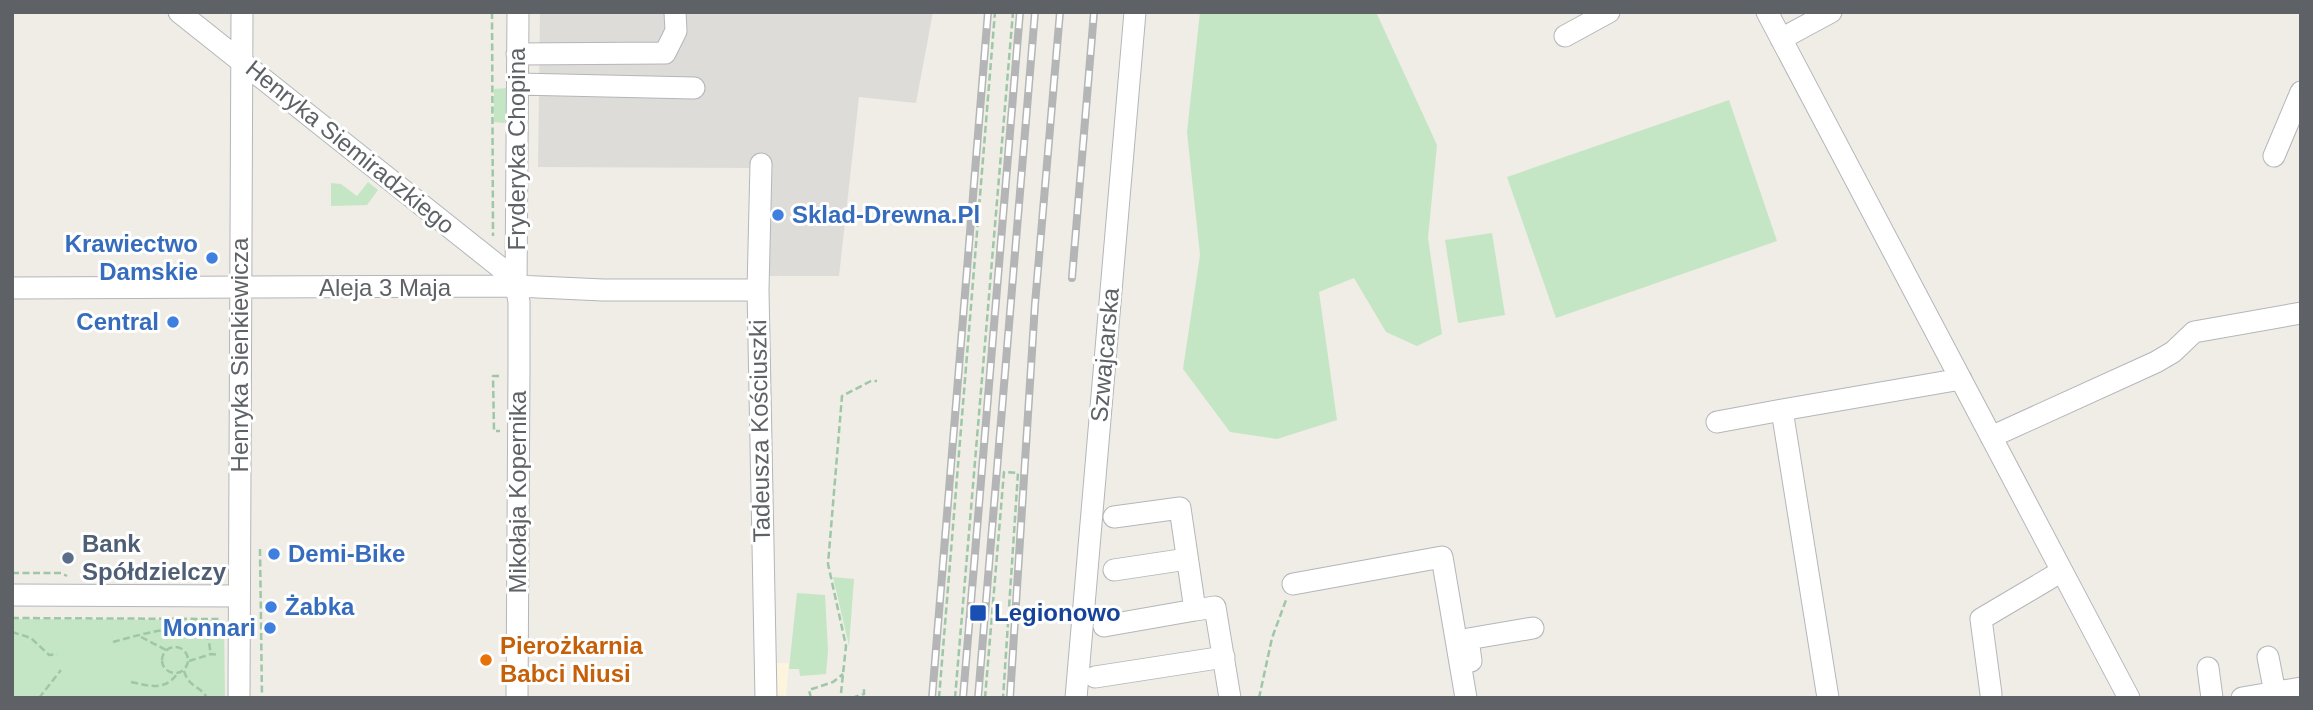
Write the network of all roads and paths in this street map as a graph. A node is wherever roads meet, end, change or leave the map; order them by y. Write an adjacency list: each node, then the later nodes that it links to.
1 (179, 12): 15 (street, Henryka Siemiradzkiego)
2 (242, 12): 15 (street, Henryka Sienkiewicza)
3 (492, 12): 21 (path)
4 (518, 12): 14 (street, Fryderyka Chopina)
5 (675, 12): 14 (street)
6 (995, 12): 79 (path)
7 (1013, 12): 80 (path)
8 (1135, 12): 83 (street, Szwajcarska)
9 (1609, 12): 12 (street)
10 (1767, 12): 13 (street)
11 (1830, 12): 13 (street)
12 (1565, 36)
13 (1781, 39): 28 (street)
14 (517, 54): 16 (street, Fryderyka Chopina)
15 (241, 61): 22 (street, Henryka Siemiradzkiego); 23 (street, Henryka Sienkiewicza)
16 (517, 83): 17 (street); 22 (street, Fryderyka Chopina)
17 (694, 88)
18 (2301, 92): 19 (street)
19 (2274, 156)
20 (761, 164): 25 (street, Tadeusza Kościuszki)
21 (494, 241)
22 (516, 286): 23 (street, Aleja 3 Maja); 25 (street, Aleja 3 Maja); 76 (street, Mikołaja Kopernika)
23 (241, 288): 24 (street, Aleja 3 Maja); 43 (street, Henryka Sienkiewicza)
24 (12, 289)
25 (758, 290): 67 (street, Tadeusza Kościuszki)
26 (2301, 313): 33 (street)
27 (507, 377): 32 (path)
28 (1961, 379): 30 (street); 33 (street)
29 (877, 381): 63 (path)
30 (1782, 410): 31 (street); 88 (street)
31 (1717, 422)
32 (507, 431)
33 (1991, 437): 38 (street)
34 (1114, 517): 36 (street)
35 (260, 546): 75 (path)
36 (1187, 559): 37 (street); 44 (street)
37 (1114, 570)
38 (2062, 570): 71 (street); 89 (street)
39 (225, 572): 40 (path)
40 (12, 573)
41 (1291, 590): 85 (path); 86 (street)
42 (12, 595): 43 (street)
43 (239, 596): 74 (street, Henryka Sienkiewicza)
44 (1205, 608): 47 (street); 56 (street)
45 (12, 618): 46 (path)
46 (227, 619)
47 (1104, 626)
48 (1533, 628): 87 (street)
49 (12, 632): 53 (path)
50 (140, 636): 51 (path); 52 (path); 54 (path)
51 (113, 642)
52 (166, 650): 58 (path); 62 (path)
53 (57, 654)
54 (211, 654): 55 (path); 58 (path)
55 (227, 655)
56 (1224, 657): 64 (street); 84 (street)
57 (2268, 657): 69 (street)
58 (189, 660): 61 (path)
59 (2208, 668): 90 (street)
60 (61, 670): 72 (path)
61 (184, 671): 62 (path); 73 (path)
62 (177, 674): 65 (path)
63 (843, 674): 70 (path); 77 (path)
64 (1095, 677)
65 (131, 682)
66 (864, 687): 78 (path)
67 (766, 688)
68 (2301, 688): 69 (street)
69 (2274, 692): 91 (street)
70 (841, 693)
71 (1991, 694)
72 (39, 698)
73 (207, 698)
74 (239, 698)
75 (262, 698)
76 (517, 698)
77 (811, 698)
78 (852, 698)
79 (939, 698)
80 (956, 698)
81 (985, 698): 82 (path)
82 (1003, 698)
83 (1076, 698)
84 (1230, 698)
85 (1259, 698)
86 (1466, 698)
87 (1478, 698)
88 (1828, 698)
89 (2129, 698)
90 (2212, 698)
91 (2242, 698)

